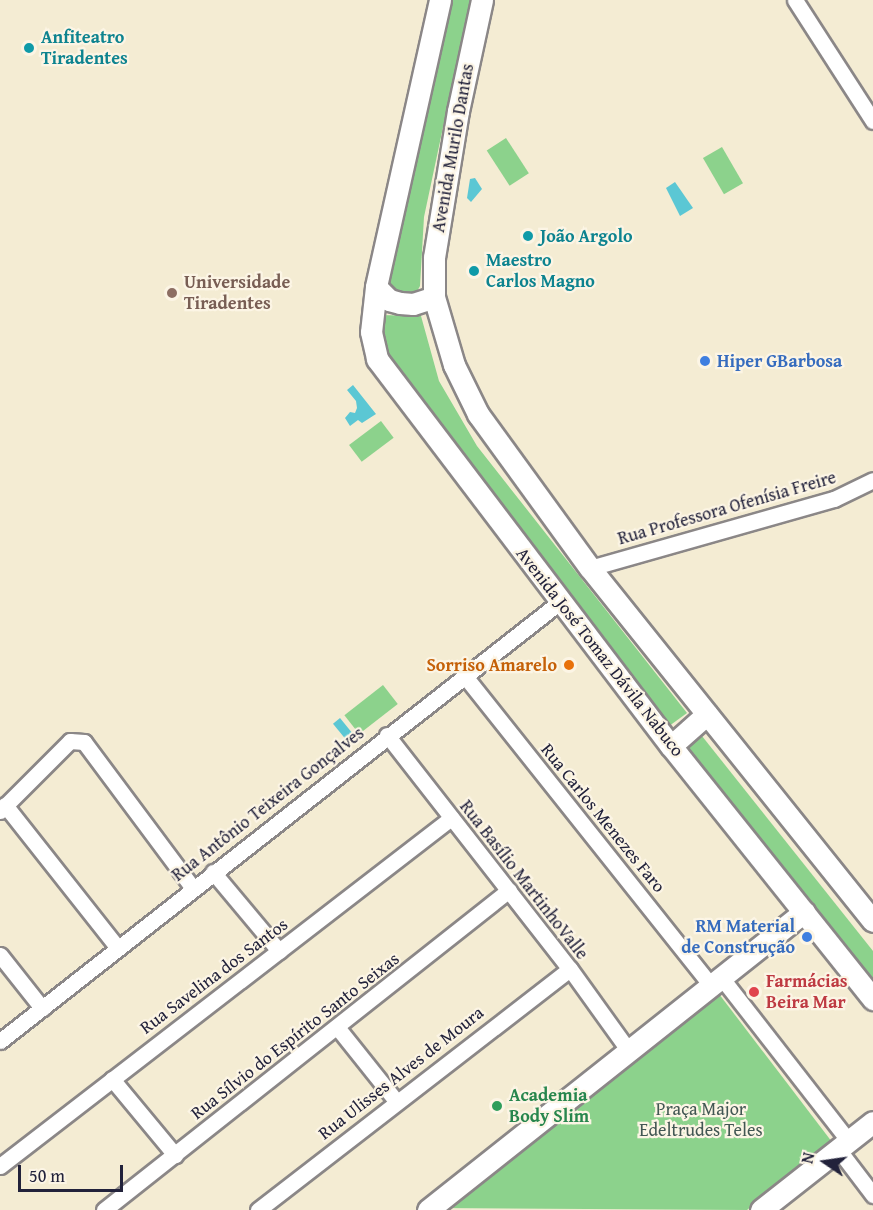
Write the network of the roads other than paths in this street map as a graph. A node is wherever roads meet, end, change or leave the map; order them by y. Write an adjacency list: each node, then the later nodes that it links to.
1 (440, 0): 5 (main road)
2 (482, 0): 6 (main road, Avenida Murilo Dantas)
3 (795, 0): 4 (street)
4 (873, 122)
5 (376, 287): 6 (main road); 9 (main road, Avenida José Tomaz Dávila Nabuco)
6 (434, 297): 8 (main road)
7 (873, 480): 8 (street, Rua Professora Ofenísia Freire)
8 (590, 568): 11 (main road)
9 (561, 601): 10 (street, Rua Antônio Teixeira Gonçalves); 13 (main road, Avenida José Tomaz Dávila Nabuco)
10 (464, 675): 12 (street, Rua Antônio Teixeira Gonçalves); 25 (street, Rua Carlos Menezes Faro)
11 (707, 714): 13 (main road); 20 (main road)
12 (387, 735): 15 (street, Rua Basílio MartinhoValle); 16 (street, Rua Antônio Teixeira Gonçalves)
13 (671, 746): 19 (main road, Avenida José Tomaz Dávila Nabuco)
14 (2, 808): 17 (street); 21 (street)
15 (451, 818): 18 (street, Rua Basílio MartinhoValle); 22 (street, Rua Savelina dos Santos)
16 (213, 872): 17 (street, Rua Antônio Teixeira Gonçalves); 22 (street)
17 (193, 888): 21 (street, Rua Antônio Teixeira Gonçalves)
18 (509, 890): 24 (street, Rua Basílio MartinhoValle); 28 (street, Rua Sílvio do Espírito Santo Seixas)
19 (804, 912): 25 (main road); 26 (main road, Avenida José Tomaz Dávila Nabuco)
20 (873, 921)
21 (118, 948): 27 (street, Rua Antônio Teixeira Gonçalves)
22 (279, 951): 31 (street, Rua Savelina dos Santos)
23 (0, 955): 27 (street)
24 (570, 969): 30 (street, Rua Basílio MartinhoValle); 32 (street, Rua Ulisses Alves de Moura)
25 (716, 981): 30 (main road); 34 (street, Rua Carlos Menezes Faro)
26 (873, 999)
27 (42, 1008): 29 (street, Rua Antônio Teixeira Gonçalves)
28 (337, 1028): 32 (street); 35 (street, Rua Sílvio do Espírito Santo Seixas)
29 (0, 1041)
30 (629, 1051): 40 (main road)
31 (112, 1079): 35 (street); 36 (street, Rua Savelina dos Santos)
32 (396, 1101): 39 (street, Rua Ulisses Alves de Moura)
33 (873, 1122): 34 (main road)
34 (843, 1144): 37 (street, Rua Carlos Menezes Faro); 41 (main road)
35 (175, 1155): 38 (street, Rua Sílvio do Espírito Santo Seixas)
36 (0, 1166)
37 (873, 1194)
38 (104, 1210)
39 (258, 1210)
40 (428, 1210)
41 (761, 1210)

